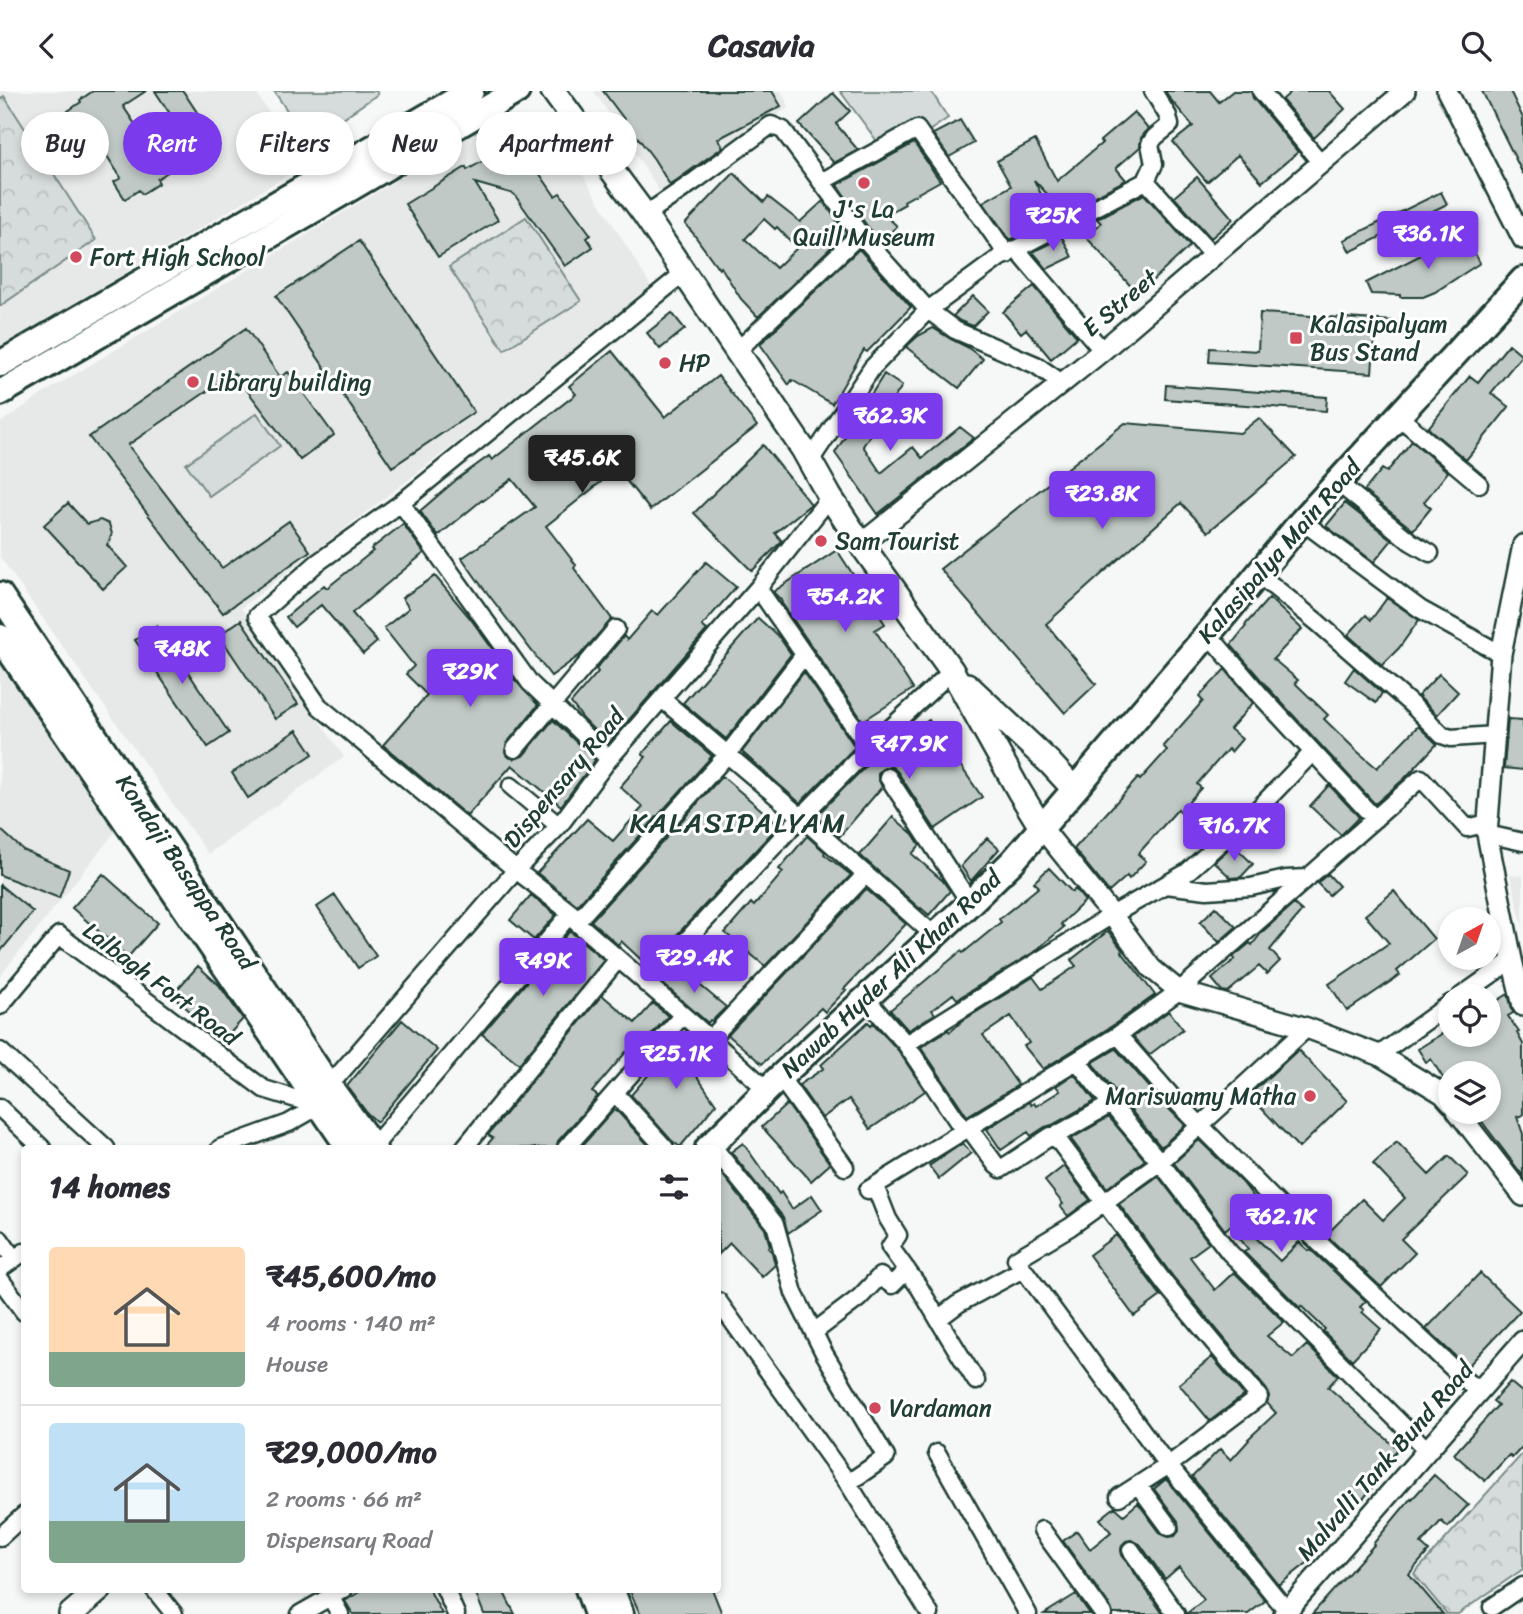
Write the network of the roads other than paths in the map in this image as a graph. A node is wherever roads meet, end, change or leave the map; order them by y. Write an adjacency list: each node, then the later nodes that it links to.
1 (471, 91): 21 (main road)
2 (517, 91): 23 (main road)
3 (1153, 91): 9 (street)
4 (1261, 91): 8 (street)
5 (1405, 91): 8 (street, E Street)
6 (1447, 91): 13 (street)
7 (554, 92): 11 (main road)
8 (1321, 163): 15 (street, E Street)
9 (1146, 181): 14 (street); 15 (street)
10 (821, 182): 11 (street); 12 (street); 14 (street)
11 (645, 215): 16 (main road)
12 (860, 234): 18 (street); 20 (street)
13 (1523, 239)
14 (1012, 252): 18 (street); 19 (street)
15 (1213, 256): 19 (street, E Street)
16 (684, 273): 20 (main road); 29 (street)
17 (1523, 280): 24 (main road, Kalasipalya Main Road)
18 (928, 310): 22 (street); 25 (street)
19 (1102, 350): 22 (street, E Street)
20 (737, 351): 25 (main road)
21 (0, 364)
22 (1062, 383): 31 (street, E Street)
23 (0, 393)
24 (1398, 416): 26 (main road, Kalasipalya Main Road); 27 (street)
25 (810, 461): 28 (main road)
26 (1338, 482): 30 (main road, Kalasipalya Main Road); 33 (street)
27 (1479, 484)
28 (830, 497): 31 (main road); 35 (street, Dispensary Road)
29 (401, 503): 44 (street); 60 (street)
30 (1302, 521): 34 (main road, Kalasipalya Main Road); 40 (street)
31 (861, 544): 42 (main road)
32 (1523, 545): 40 (street)
33 (1430, 553)
34 (1258, 574): 38 (main road, Kalasipalya Main Road); 45 (street)
35 (758, 588): 41 (street); 43 (street, Dispensary Road)
36 (0, 595): 88 (main road, Kondaji Basappa Road)
37 (616, 629): 44 (street)
38 (1208, 634): 48 (street); 53 (main road, Kalasipalya Main Road)
39 (0, 637): 88 (main road, Kondaji Basappa Road)
40 (1501, 654): 45 (street)
41 (804, 655): 46 (street); 49 (street)
42 (952, 671): 46 (street); 53 (main road); 57 (main road)
43 (662, 699): 49 (street); 50 (street, Dispensary Road)
44 (553, 705): 47 (street); 50 (street)
45 (1495, 735): 58 (street)
46 (869, 748): 54 (street)
47 (515, 749)
48 (1313, 752): 55 (street); 63 (street)
49 (727, 755): 54 (street); 66 (street)
50 (609, 759): 56 (street, Dispensary Road)
51 (888, 776): 64 (street)
52 (511, 786): 56 (street)
53 (1074, 789): 57 (main road, Kalasipalya Main Road)
54 (801, 817): 61 (street); 70 (street)
55 (1375, 819): 58 (street); 62 (street)
56 (559, 825): 60 (street, Dispensary Road)
57 (1041, 827): 64 (main road, Nawab Hyder Ali Khan Road); 65 (street)
58 (1488, 829): 59 (street); 69 (street)
59 (1523, 842)
60 (516, 870): 66 (street); 88 (street, Dispensary Road)
61 (866, 874): 67 (street); 80 (street)
62 (1308, 878): 63 (street); 72 (street)
63 (1165, 885): 65 (street)
64 (970, 903): 67 (main road, Nawab Hyder Ali Khan Road)
65 (1112, 915): 72 (street); 81 (street)
66 (573, 918): 68 (street); 99 (street)
67 (935, 936): 73 (main road, Nawab Hyder Ali Khan Road)
68 (618, 960): 70 (street); 100 (street)
69 (1511, 960): 71 (street); 75 (street)
70 (646, 984): 77 (street)
71 (1478, 984)
72 (1179, 991): 78 (street); 79 (street)
73 (866, 999): 81 (street); 85 (main road, Nawab Hyder Ali Khan Road)
74 (0, 1006): 88 (street, Lalbagh Fort Road)
75 (1523, 1006)
76 (1438, 1012): 83 (street)
77 (682, 1016): 80 (street); 87 (street)
78 (1307, 1028): 83 (street); 91 (street)
79 (1118, 1035): 84 (street); 91 (street)
80 (711, 1038): 85 (street)
81 (906, 1044): 93 (street)
82 (0, 1051): 96 (street)
83 (1379, 1055): 86 (street)
84 (1077, 1061): 89 (street); 93 (street)
85 (773, 1084): 103 (main road, Nawab Hyder Ali Khan Road); 106 (street)
86 (1438, 1091)
87 (615, 1093): 101 (street); 102 (street)
88 (324, 1096): 97 (street, Dispensary Road); 98 (main road, Kondaji Basappa Road)
89 (1111, 1104): 94 (street); 105 (street)
90 (0, 1108): 95 (street)
91 (1200, 1124): 105 (street); 121 (street)
92 (1467, 1124): 107 (street)
93 (966, 1130): 94 (street); 113 (street)
94 (1055, 1136): 108 (street)
95 (39, 1145)
96 (103, 1145)
97 (228, 1145)
98 (363, 1145)
99 (368, 1145)
100 (466, 1145)
101 (569, 1145)
102 (662, 1145)
103 (716, 1145)
104 (721, 1160): 118 (street)
105 (1160, 1162): 108 (street); 122 (street)
106 (845, 1167)
107 (1523, 1196)
108 (1105, 1202): 112 (street); 124 (street)
109 (0, 1239): 110 (street)
110 (20, 1255): 111 (street)
111 (0, 1269)
112 (1023, 1269): 117 (street); 124 (street)
113 (907, 1270): 117 (street); 118 (street)
114 (0, 1279): 116 (street)
115 (721, 1305): 125 (street)
116 (21, 1308)
117 (938, 1319): 120 (street)
118 (814, 1332): 125 (street)
119 (1523, 1341): 121 (street, Malvalli Tank Bund Road)
120 (976, 1381)
121 (1478, 1392): 122 (street, Malvalli Tank Bund Road)
122 (1427, 1450): 142 (street, Malvalli Tank Bund Road)
123 (937, 1453): 152 (street)
124 (1168, 1465): 126 (street); 142 (street)
125 (848, 1483): 151 (street)
126 (1138, 1485): 127 (street); 129 (street)
127 (1119, 1497)
128 (21, 1518): 131 (street)
129 (1169, 1527)
130 (1042, 1529): 153 (street)
131 (0, 1537)
132 (1130, 1550): 154 (street)
133 (1523, 1586): 141 (street)
134 (95, 1593): 143 (main road)
135 (116, 1593): 144 (main road)
136 (157, 1593): 145 (street)
137 (337, 1593): 146 (street); 147 (street)
138 (447, 1593): 148 (street)
139 (589, 1593): 149 (main road)
140 (613, 1593): 150 (main road)
141 (1492, 1607)
142 (1286, 1612)
143 (71, 1614)
144 (92, 1614)
145 (174, 1614)
146 (300, 1614)
147 (340, 1614)
148 (456, 1614)
149 (597, 1614)
150 (621, 1614)
151 (930, 1614)
152 (1028, 1614)
153 (1103, 1614)
154 (1176, 1614)

